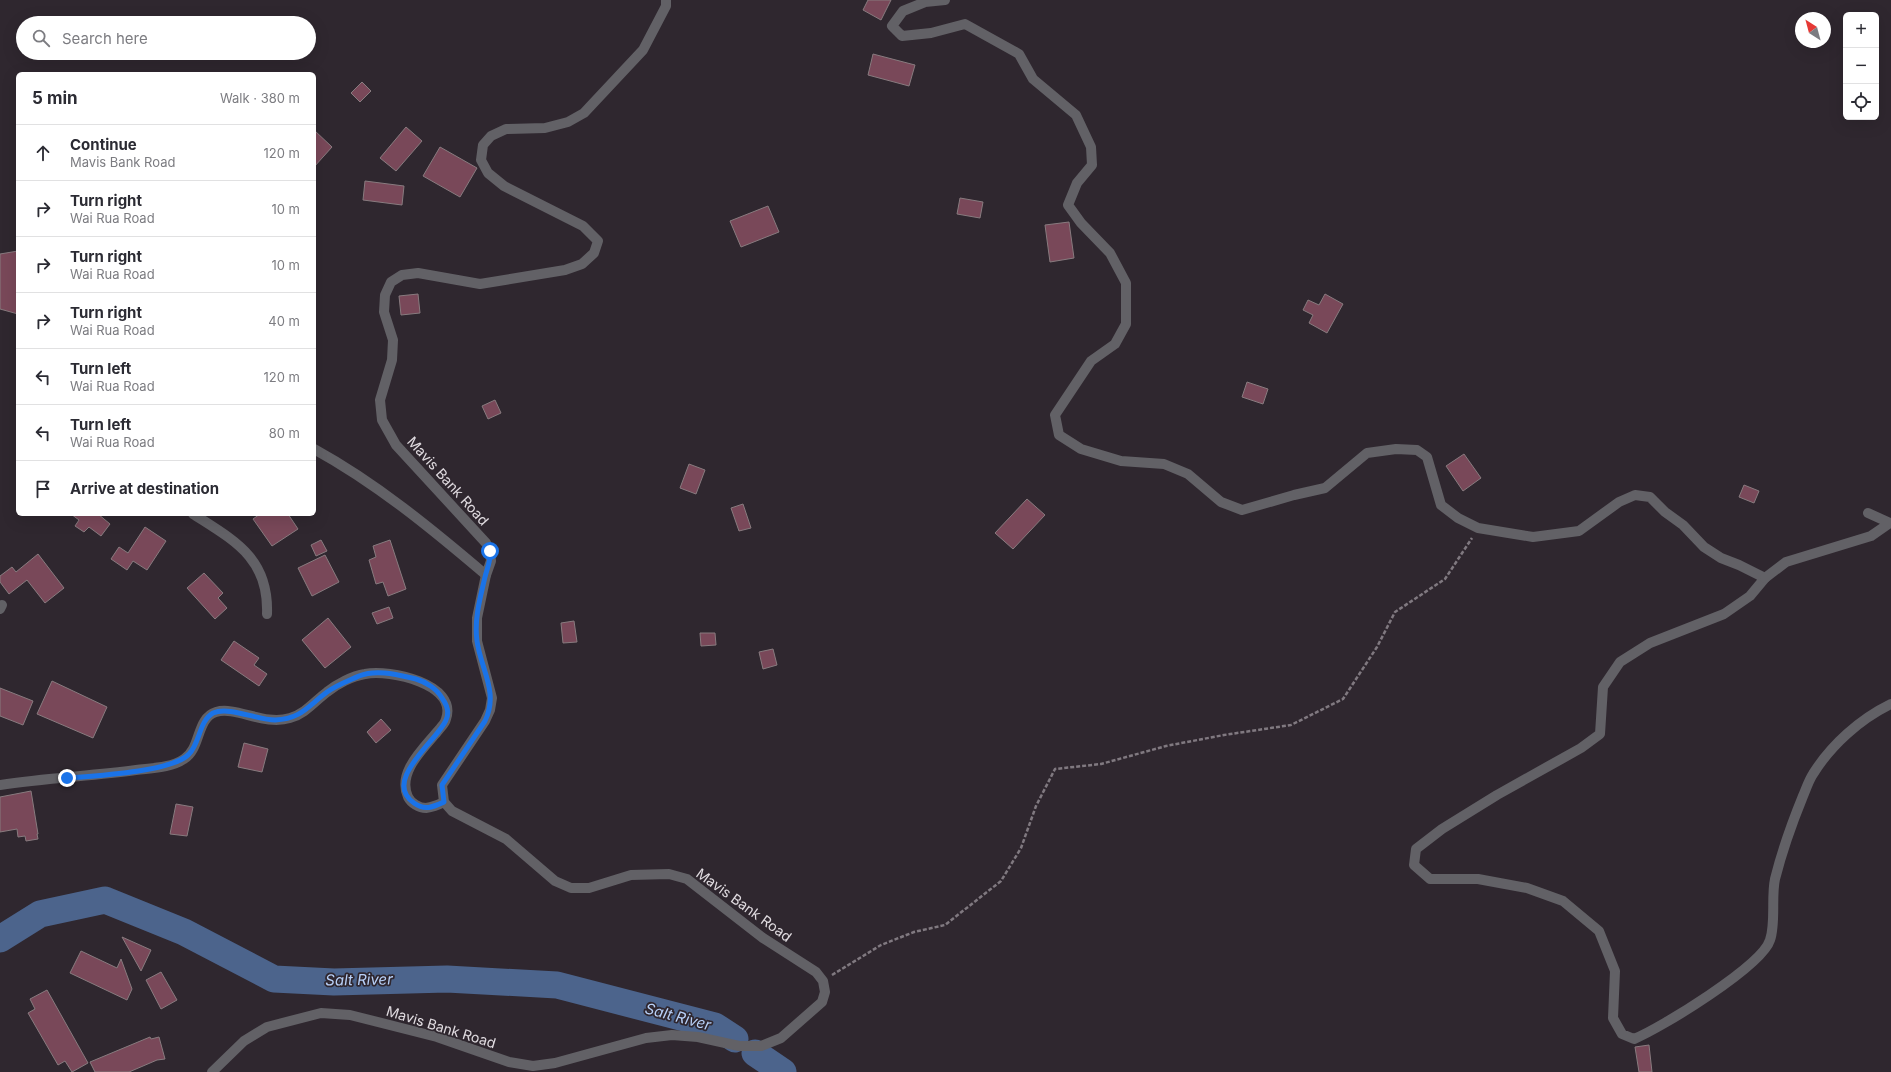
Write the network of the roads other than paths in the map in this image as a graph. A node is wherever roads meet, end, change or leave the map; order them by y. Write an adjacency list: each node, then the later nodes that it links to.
1 (666, 0): 6 (street, Mavis Bank Road)
2 (945, 0): 7 (street)
3 (316, 450): 6 (street)
4 (1868, 513): 7 (street)
5 (196, 516): 8 (street)
6 (486, 575): 11 (street, Mavis Bank Road)
7 (1764, 578): 9 (street)
8 (267, 614)
9 (1891, 704)
10 (0, 785): 11 (street)
11 (444, 802): 12 (street, Mavis Bank Road)
12 (212, 1072)

